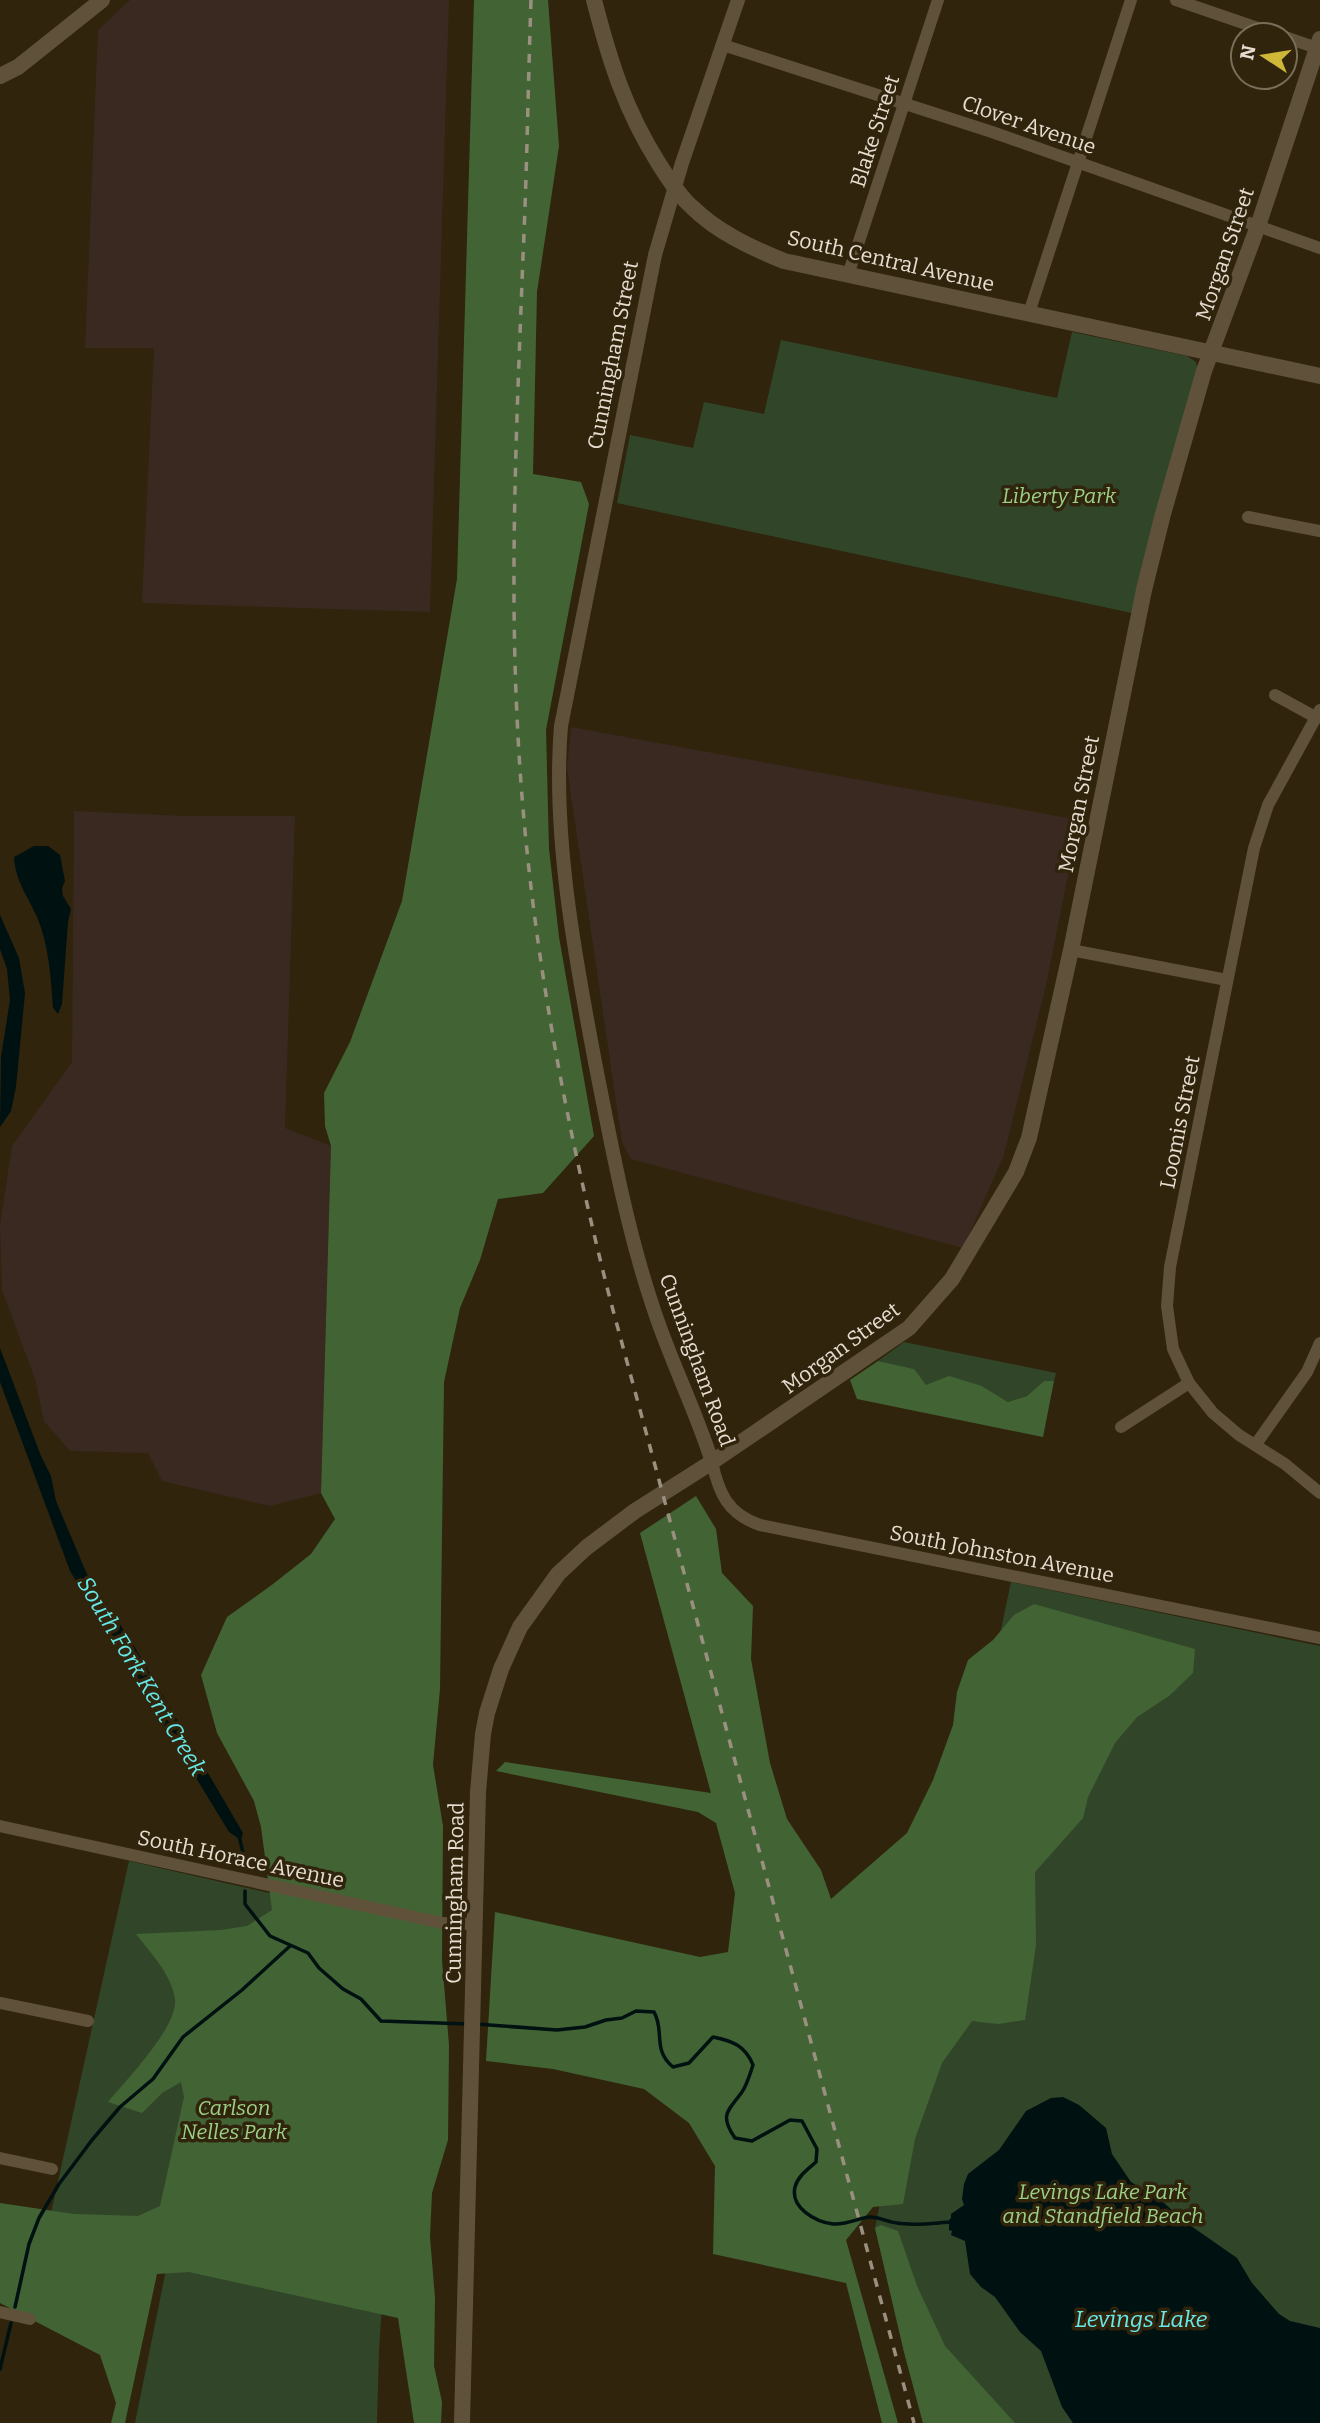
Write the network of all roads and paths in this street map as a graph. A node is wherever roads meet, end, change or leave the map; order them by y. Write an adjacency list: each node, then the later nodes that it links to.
1 (102, 0): 11 (main road)
2 (594, 0): 14 (main road, South Central Avenue)
3 (738, 0): 9 (street, Cunningham Street)
4 (938, 0): 12 (street, Blake Street)
5 (1131, 0): 13 (street)
6 (1176, 0): 7 (street)
7 (1237, 21)
8 (1299, 41): 10 (street)
9 (723, 45): 12 (street, Clover Avenue); 14 (street, Cunningham Street)
10 (1319, 46): 15 (main road, Morgan Street)
11 (0, 76)
12 (904, 102): 13 (street, Clover Avenue); 17 (street, Blake Street)
13 (1079, 162): 15 (street, Clover Avenue); 18 (street)
14 (676, 187): 17 (main road, South Central Avenue); 25 (street, Cunningham Street)
15 (1258, 226): 16 (street, Clover Avenue); 19 (main road, Morgan Street)
16 (1320, 248)
17 (848, 275): 18 (main road, South Central Avenue)
18 (1029, 313): 19 (main road, South Central Avenue)
19 (1211, 353): 20 (main road, South Central Avenue); 26 (main road, Morgan Street)
20 (1320, 376)
21 (1248, 517): 22 (street)
22 (1320, 531)
23 (1275, 695): 24 (street)
24 (1318, 714): 27 (street, Loomis Street)
25 (561, 726): 32 (street, Cunningham Road)
26 (1071, 950): 27 (street); 32 (main road, Morgan Street)
27 (1227, 980): 29 (street, Loomis Street)
28 (1320, 1343): 31 (street)
29 (1189, 1383): 30 (street); 31 (street, Loomis Street)
30 (1121, 1427)
31 (1256, 1444): 33 (street, Loomis Street)
32 (712, 1462): 34 (street, South Johnston Avenue); 36 (main road, Cunningham Road)
33 (1320, 1493)
34 (1320, 1638)
35 (0, 1826): 36 (street, South Horace Avenue)
36 (475, 1924): 43 (main road, Cunningham Road)
37 (0, 2003): 38 (street)
38 (88, 2021)
39 (0, 2158): 40 (street)
40 (52, 2169)
41 (0, 2312): 42 (street)
42 (30, 2319)
43 (461, 2423)

